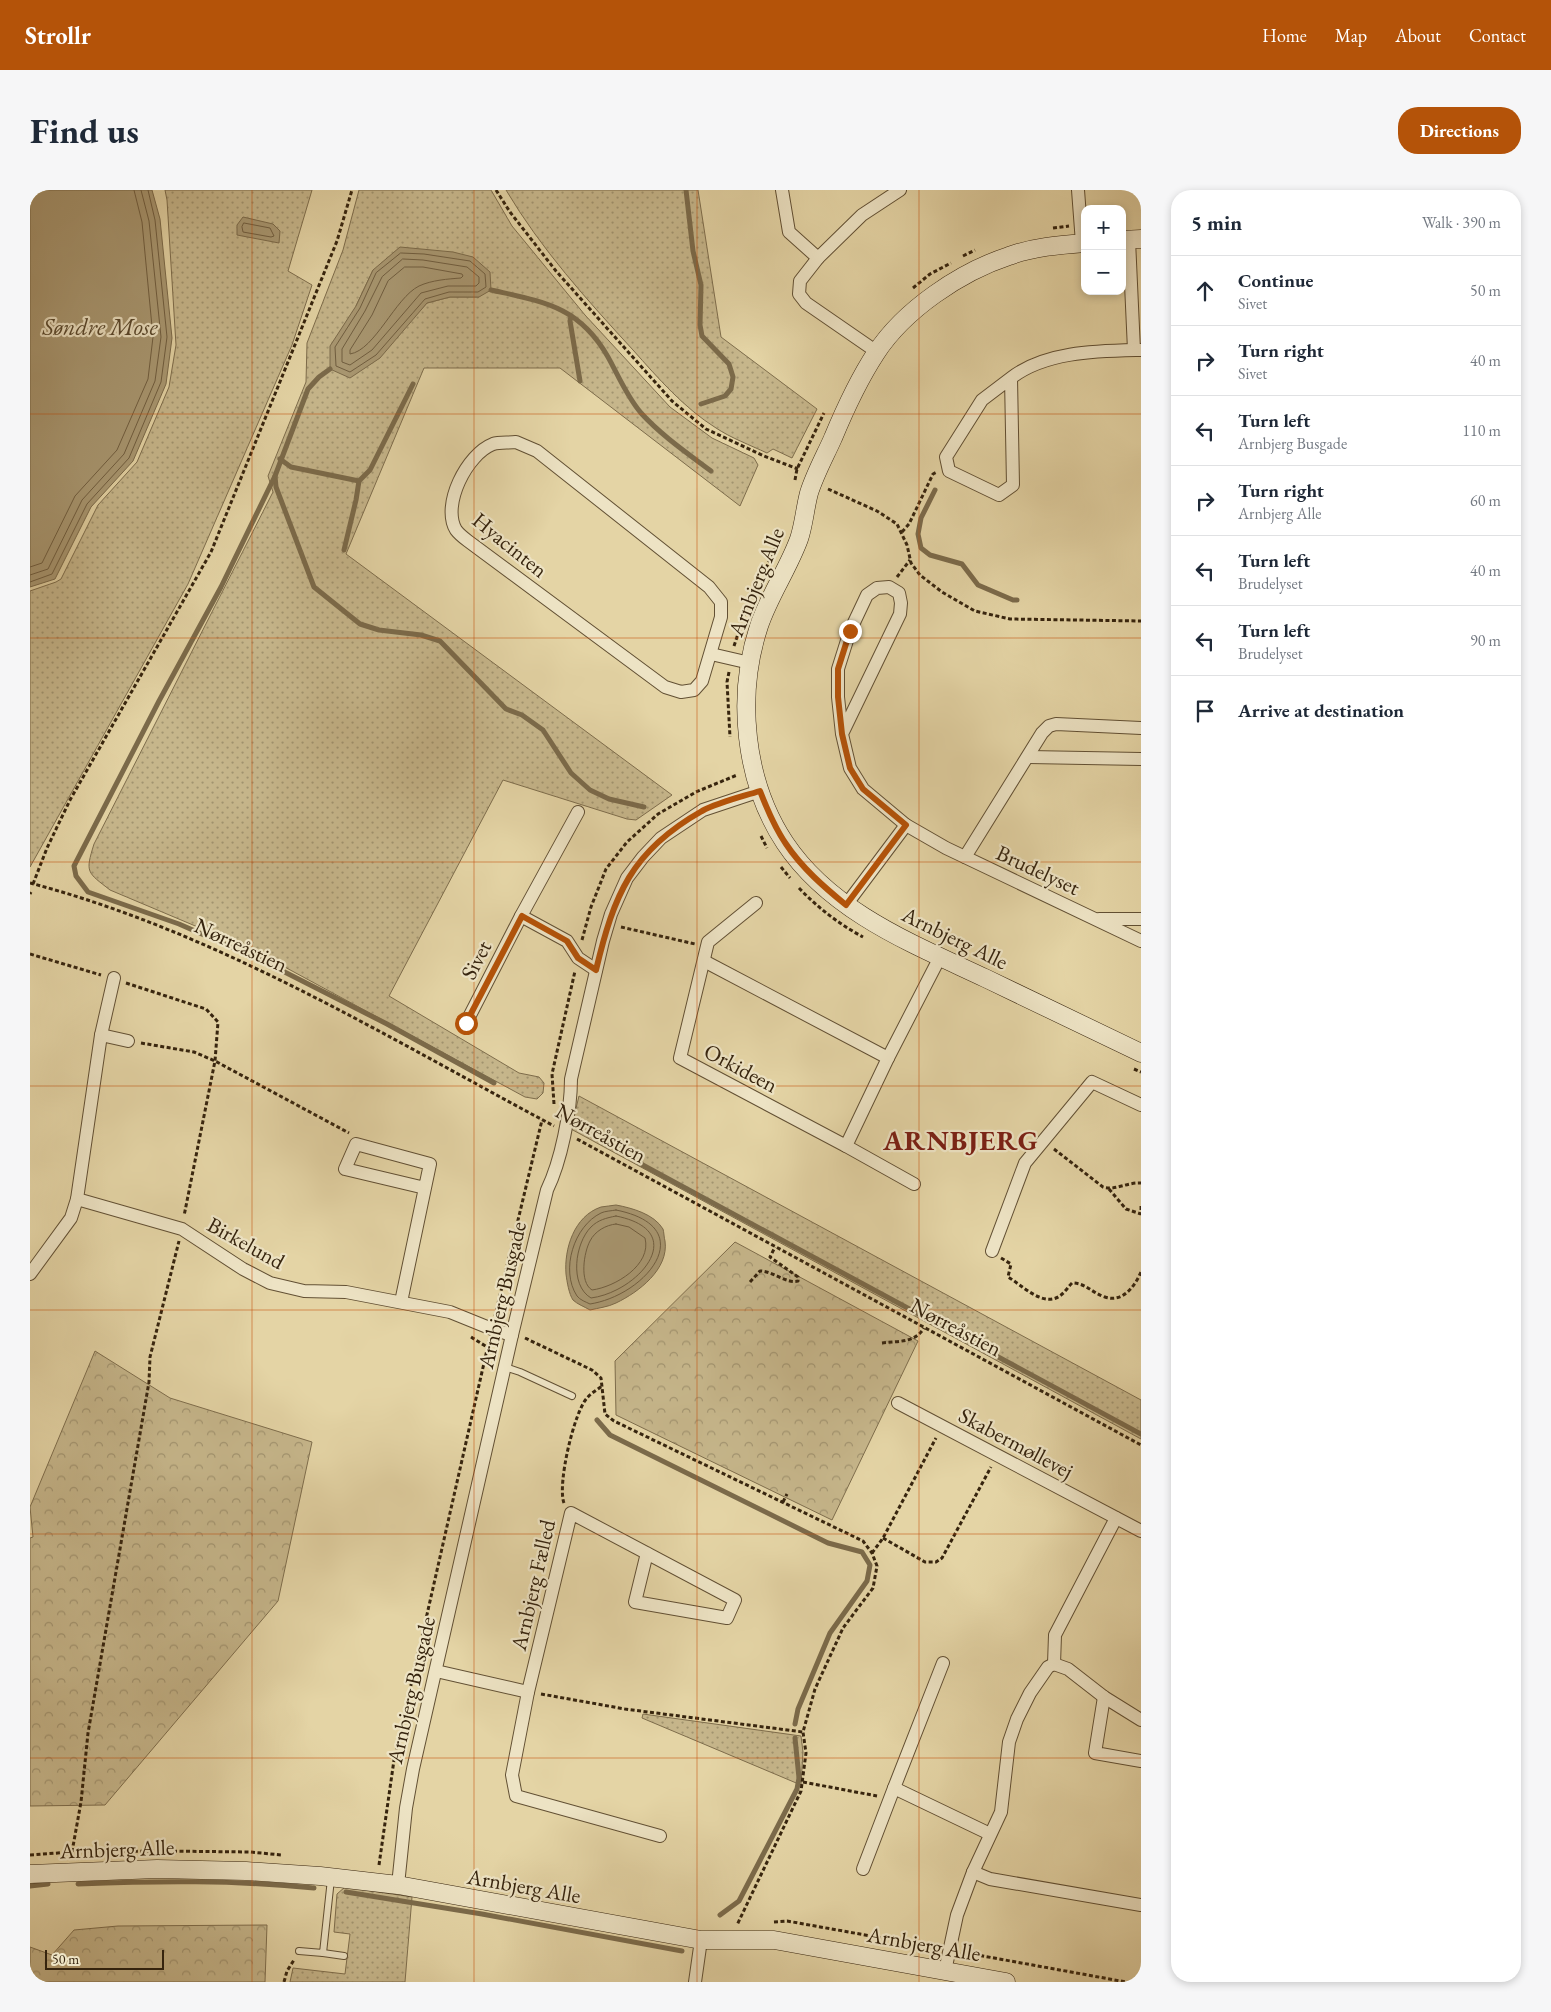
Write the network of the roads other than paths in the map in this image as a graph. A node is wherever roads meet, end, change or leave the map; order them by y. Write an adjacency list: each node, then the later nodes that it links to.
1 (782, 190): 7 (street)
2 (900, 190): 7 (street)
3 (1078, 190): 4 (street)
4 (1081, 222)
5 (1131, 240): 8 (street)
6 (1081, 243): 9 (street, Arnbjerg Alle)
7 (818, 258): 9 (street)
8 (1138, 350): 10 (street)
9 (877, 352): 12 (street, Arnbjerg Alle)
10 (1011, 378): 10 (street)
11 (711, 654): 11 (street, Hyacinten); 12 (street)
12 (750, 663): 17 (street, Arnbjerg Alle)
13 (1141, 728): 15 (street, Brudelyset)
14 (842, 734): 14 (street, Brudelyset); 19 (street, Brudelyset)
15 (1029, 757): 16 (street); 20 (street, Brudelyset)
16 (1141, 759)
17 (760, 791): 22 (street, Arnbjerg Alle); 29 (street, Arnbjerg Busgade)
18 (578, 812): 23 (street, Sivet)
19 (906, 825): 20 (street, Brudelyset); 22 (street)
20 (965, 857): 24 (street, Brudelyset)
21 (756, 903): 28 (street, Orkideen)
22 (846, 905): 27 (street, Arnbjerg Alle)
23 (522, 916): 29 (street); 31 (street, Sivet)
24 (1094, 918): 25 (street, Brudelyset); 26 (street, Brudelyset)
25 (1141, 919)
26 (1141, 941)
27 (940, 957): 34 (street, Arnbjerg Alle); 35 (street)
28 (704, 961): 35 (street); 37 (street, Orkideen)
29 (596, 970): 44 (street, Arnbjerg Busgade)
30 (114, 978): 32 (street)
31 (466, 1023)
32 (101, 1036): 33 (street); 40 (street)
33 (128, 1040)
34 (1141, 1053)
35 (888, 1058): 37 (street)
36 (1141, 1105): 41 (street)
37 (846, 1146): 38 (street, Orkideen)
38 (914, 1184)
39 (425, 1188): 39 (street); 43 (street)
40 (77, 1199): 42 (street); 43 (street, Birkelund)
41 (992, 1251)
42 (30, 1274)
43 (401, 1302): 44 (street, Birkelund)
44 (512, 1334): 45 (street, Arnbjerg Busgade)
45 (505, 1368): 46 (lane); 53 (street, Arnbjerg Busgade)
46 (572, 1396)
47 (898, 1403): 48 (street, Skabermøllevej)
48 (1116, 1518): 49 (street, Skabermøllevej); 52 (street)
49 (1141, 1531)
50 (647, 1554): 50 (street, Arnbjerg Fælled); 54 (street, Arnbjerg Fælled)
51 (943, 1663): 58 (street)
52 (1054, 1664): 55 (street); 59 (street)
53 (436, 1671): 54 (street); 65 (street, Arnbjerg Busgade)
54 (528, 1692): 60 (street, Arnbjerg Fælled)
55 (1104, 1697): 56 (street); 57 (street)
56 (1141, 1720)
57 (1141, 1762)
58 (892, 1793): 59 (street); 61 (street)
59 (990, 1834): 62 (street)
60 (660, 1836)
61 (863, 1869)
62 (974, 1872): 66 (street); 71 (street)
63 (30, 1874): 64 (street, Arnbjerg Alle)
64 (331, 1878): 65 (street, Arnbjerg Alle); 69 (lane)
65 (398, 1885): 67 (street, Arnbjerg Alle)
66 (1141, 1905)
67 (702, 1940): 71 (street, Arnbjerg Alle); 72 (street)
68 (298, 1951): 69 (lane)
69 (323, 1954): 70 (lane)
70 (344, 1956)
71 (945, 1971): 73 (street, Arnbjerg Alle)
72 (695, 1982)
73 (1006, 1982)

